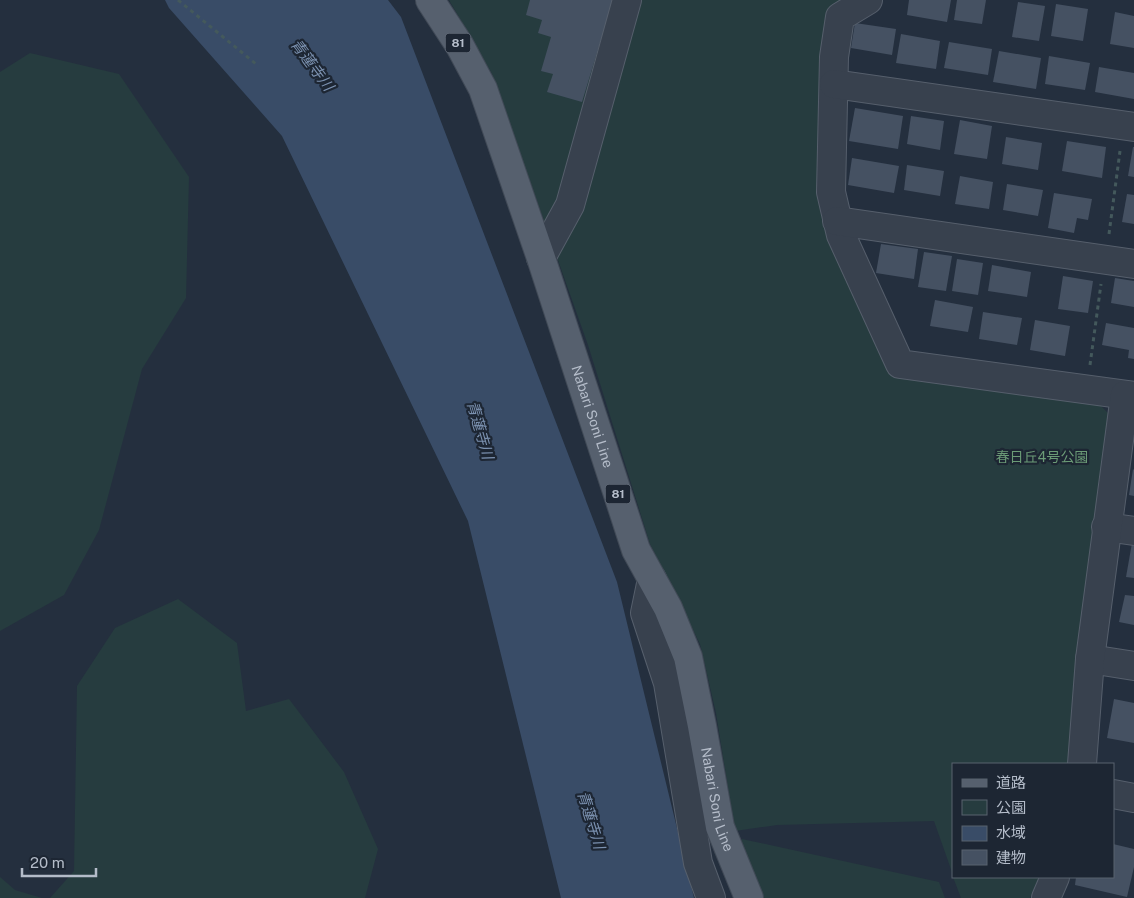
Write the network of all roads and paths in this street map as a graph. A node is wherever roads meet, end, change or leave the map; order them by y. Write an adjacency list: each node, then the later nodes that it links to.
1 (178, 0): 5 (path)
2 (430, 0): 9 (main road, Nabari Soni Line / 81)
3 (627, 0): 9 (street)
4 (868, 0): 6 (street)
5 (256, 64)
6 (834, 84): 7 (street); 8 (street)
7 (1129, 126): 10 (path)
8 (837, 221): 10 (street); 12 (street)
9 (541, 258): 16 (main road, Nabari Soni Line / 81)
10 (1105, 259): 11 (street); 12 (path)
11 (1134, 264)
12 (1086, 390): 13 (street)
13 (1130, 396): 14 (street)
14 (1106, 527): 15 (street); 17 (street)
15 (1134, 531)
16 (652, 579): 23 (street); 24 (main road, Nabari Soni Line / 81)
17 (1090, 659): 18 (street); 19 (street)
18 (1134, 666)
19 (1082, 763)
20 (1114, 794): 21 (street)
21 (1134, 798)
22 (1055, 878): 25 (street)
23 (710, 898)
24 (748, 898)
25 (1046, 898)

